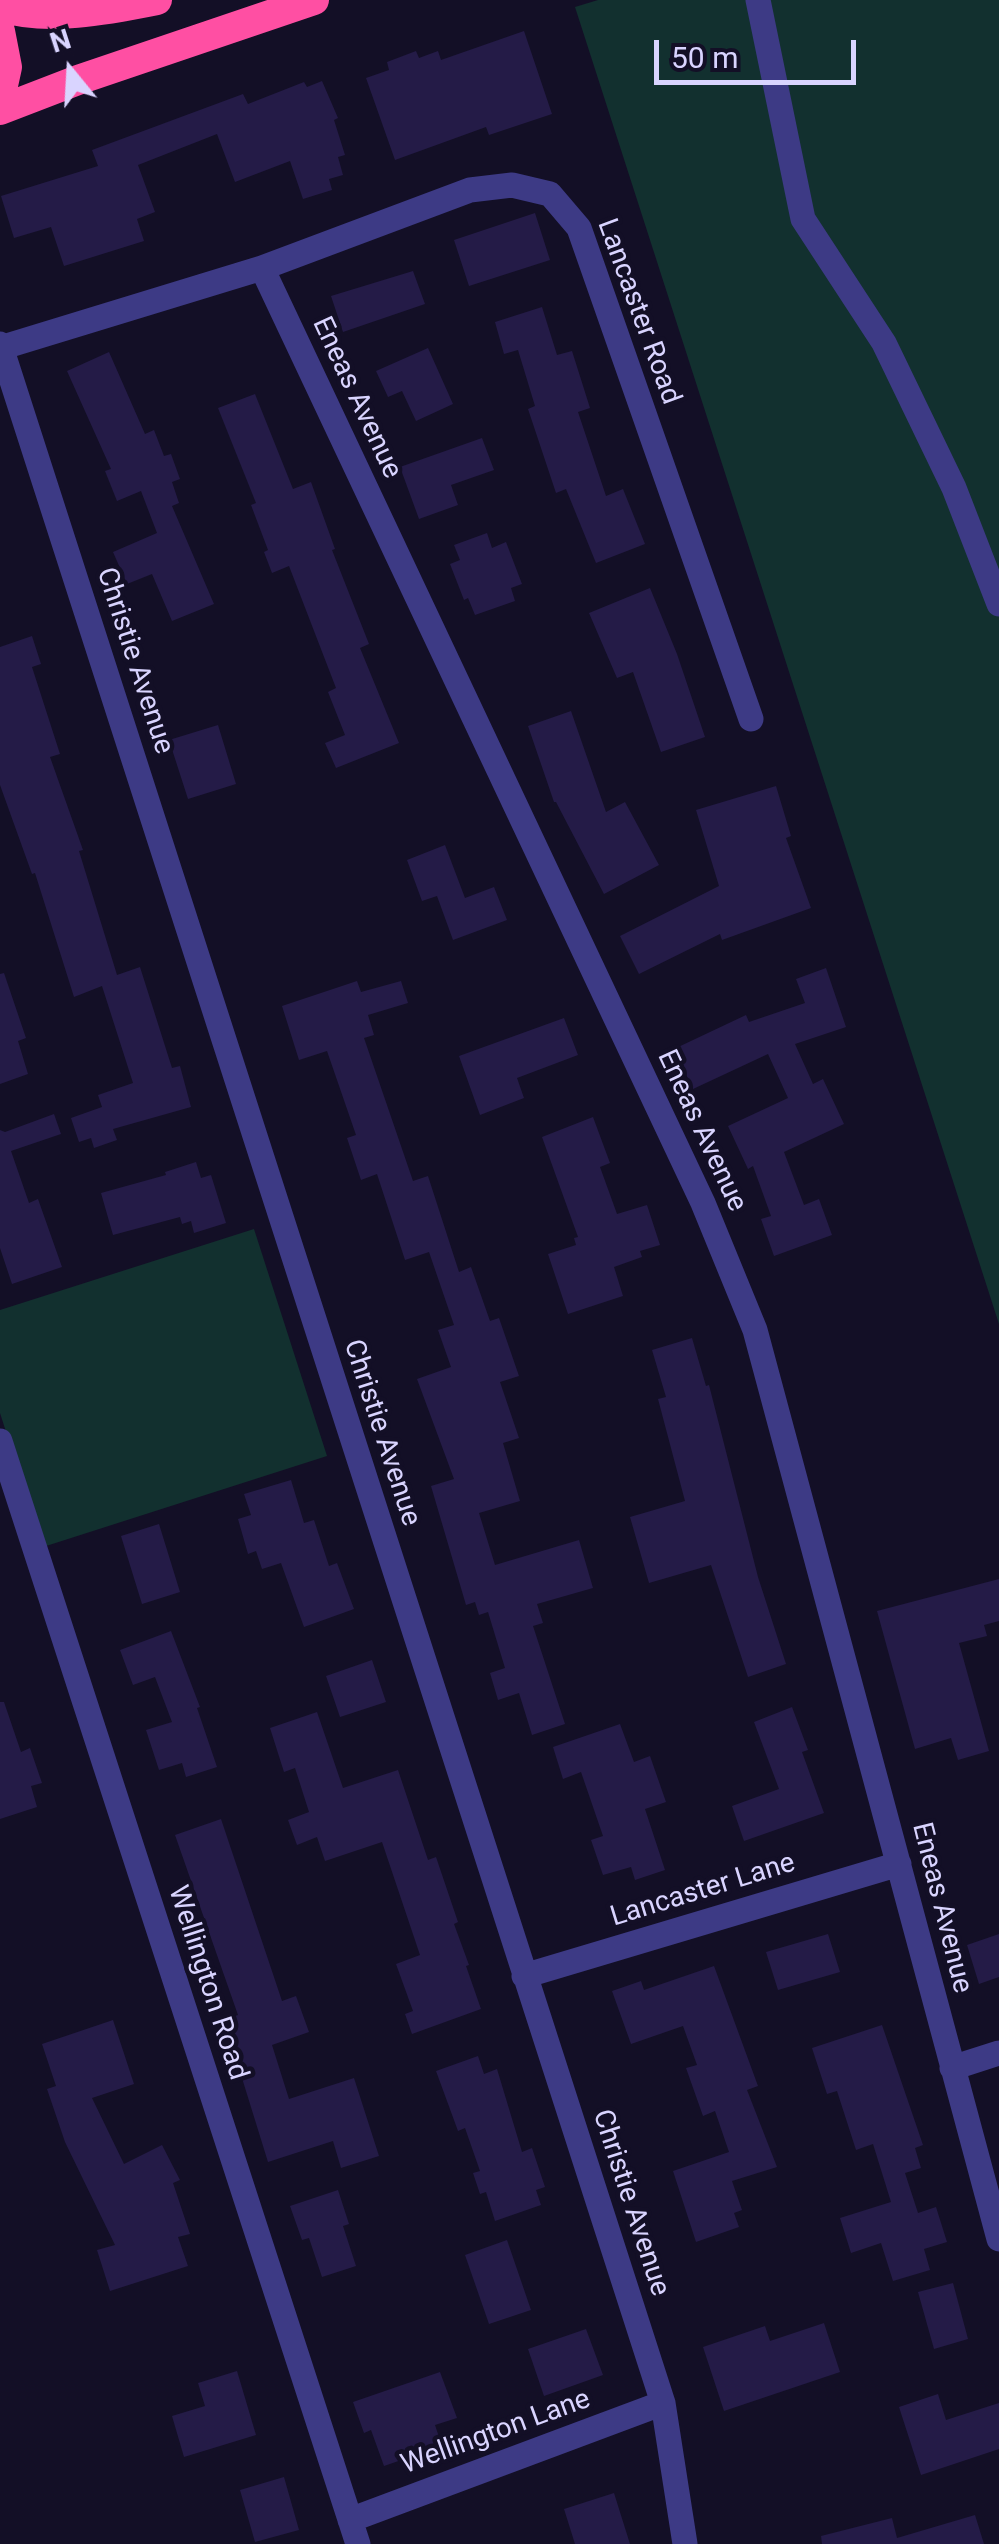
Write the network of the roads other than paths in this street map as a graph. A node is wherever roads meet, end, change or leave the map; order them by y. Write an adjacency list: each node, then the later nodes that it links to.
1 (157, 0): 4 (highway)
2 (314, 0): 7 (highway)
3 (758, 0): 10 (street)
4 (0, 6)
5 (0, 31): 6 (highway)
6 (0, 99)
7 (0, 110)
8 (262, 268): 9 (street, Lancaster Road); 11 (street, Lancaster Road); 13 (street, Eneas Avenue)
9 (0, 347): 14 (street, Christie Avenue)
10 (999, 604)
11 (751, 719)
12 (0, 1441): 19 (street, Wellington Road)
13 (899, 1864): 14 (street, Lancaster Lane); 16 (street, Eneas Avenue)
14 (524, 1976): 18 (street, Christie Avenue)
15 (999, 2052): 16 (street)
16 (952, 2068): 17 (street, Eneas Avenue)
17 (999, 2239)
18 (662, 2403): 19 (street, Wellington Lane); 20 (street, Christie Avenue)
19 (354, 2532)
20 (685, 2544)

